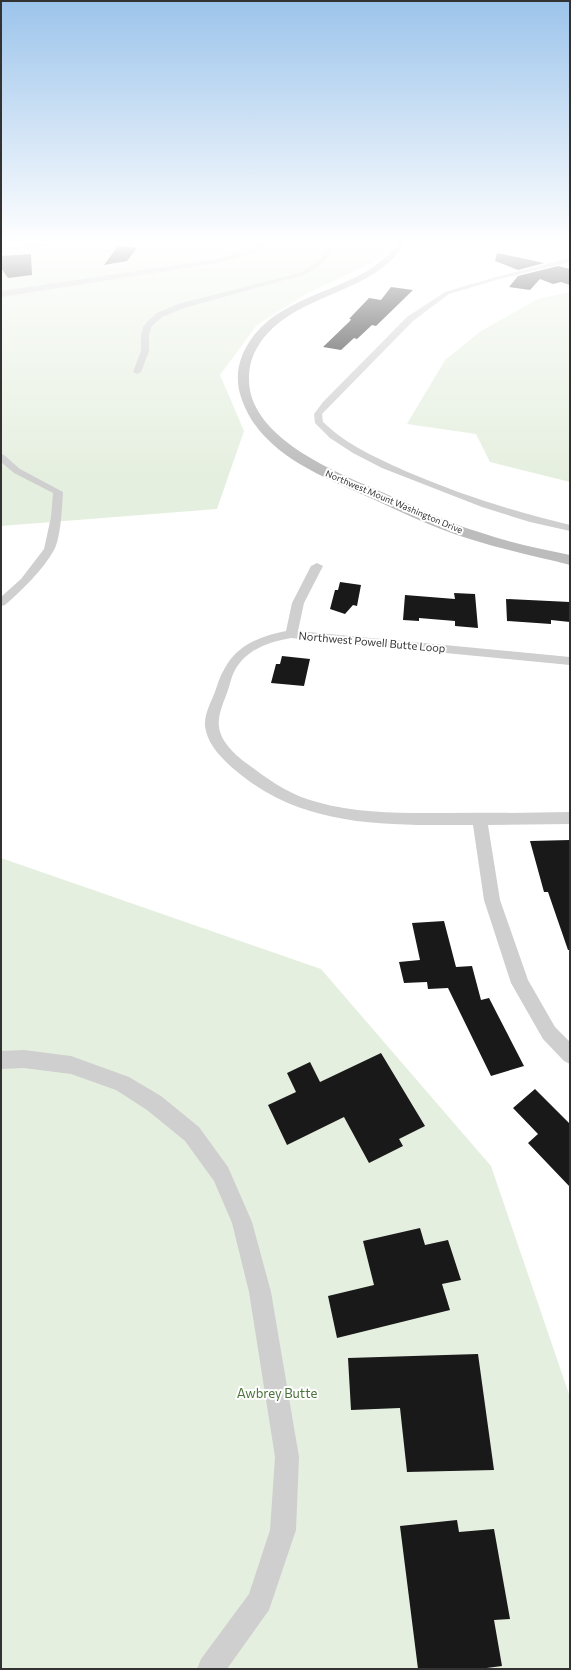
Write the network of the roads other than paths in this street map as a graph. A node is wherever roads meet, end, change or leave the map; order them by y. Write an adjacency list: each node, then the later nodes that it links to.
1 (155, 320): 4 (street)
2 (277, 320): 7 (main road, Northwest Mount Washington Drive)
3 (409, 320): 6 (street)
4 (137, 372)
5 (1, 457): 9 (street)
6 (570, 528)
7 (570, 560)
8 (316, 566): 10 (street)
9 (1, 603)
10 (291, 634): 11 (street, Northwest Powell Butte Loop); 13 (street, Northwest Powell Butte Loop)
11 (570, 661)
12 (570, 818): 13 (street, Northwest Powell Butte Loop)
13 (480, 820): 14 (street)
14 (570, 1055)
15 (1, 1060): 16 (street)
16 (211, 1669)

